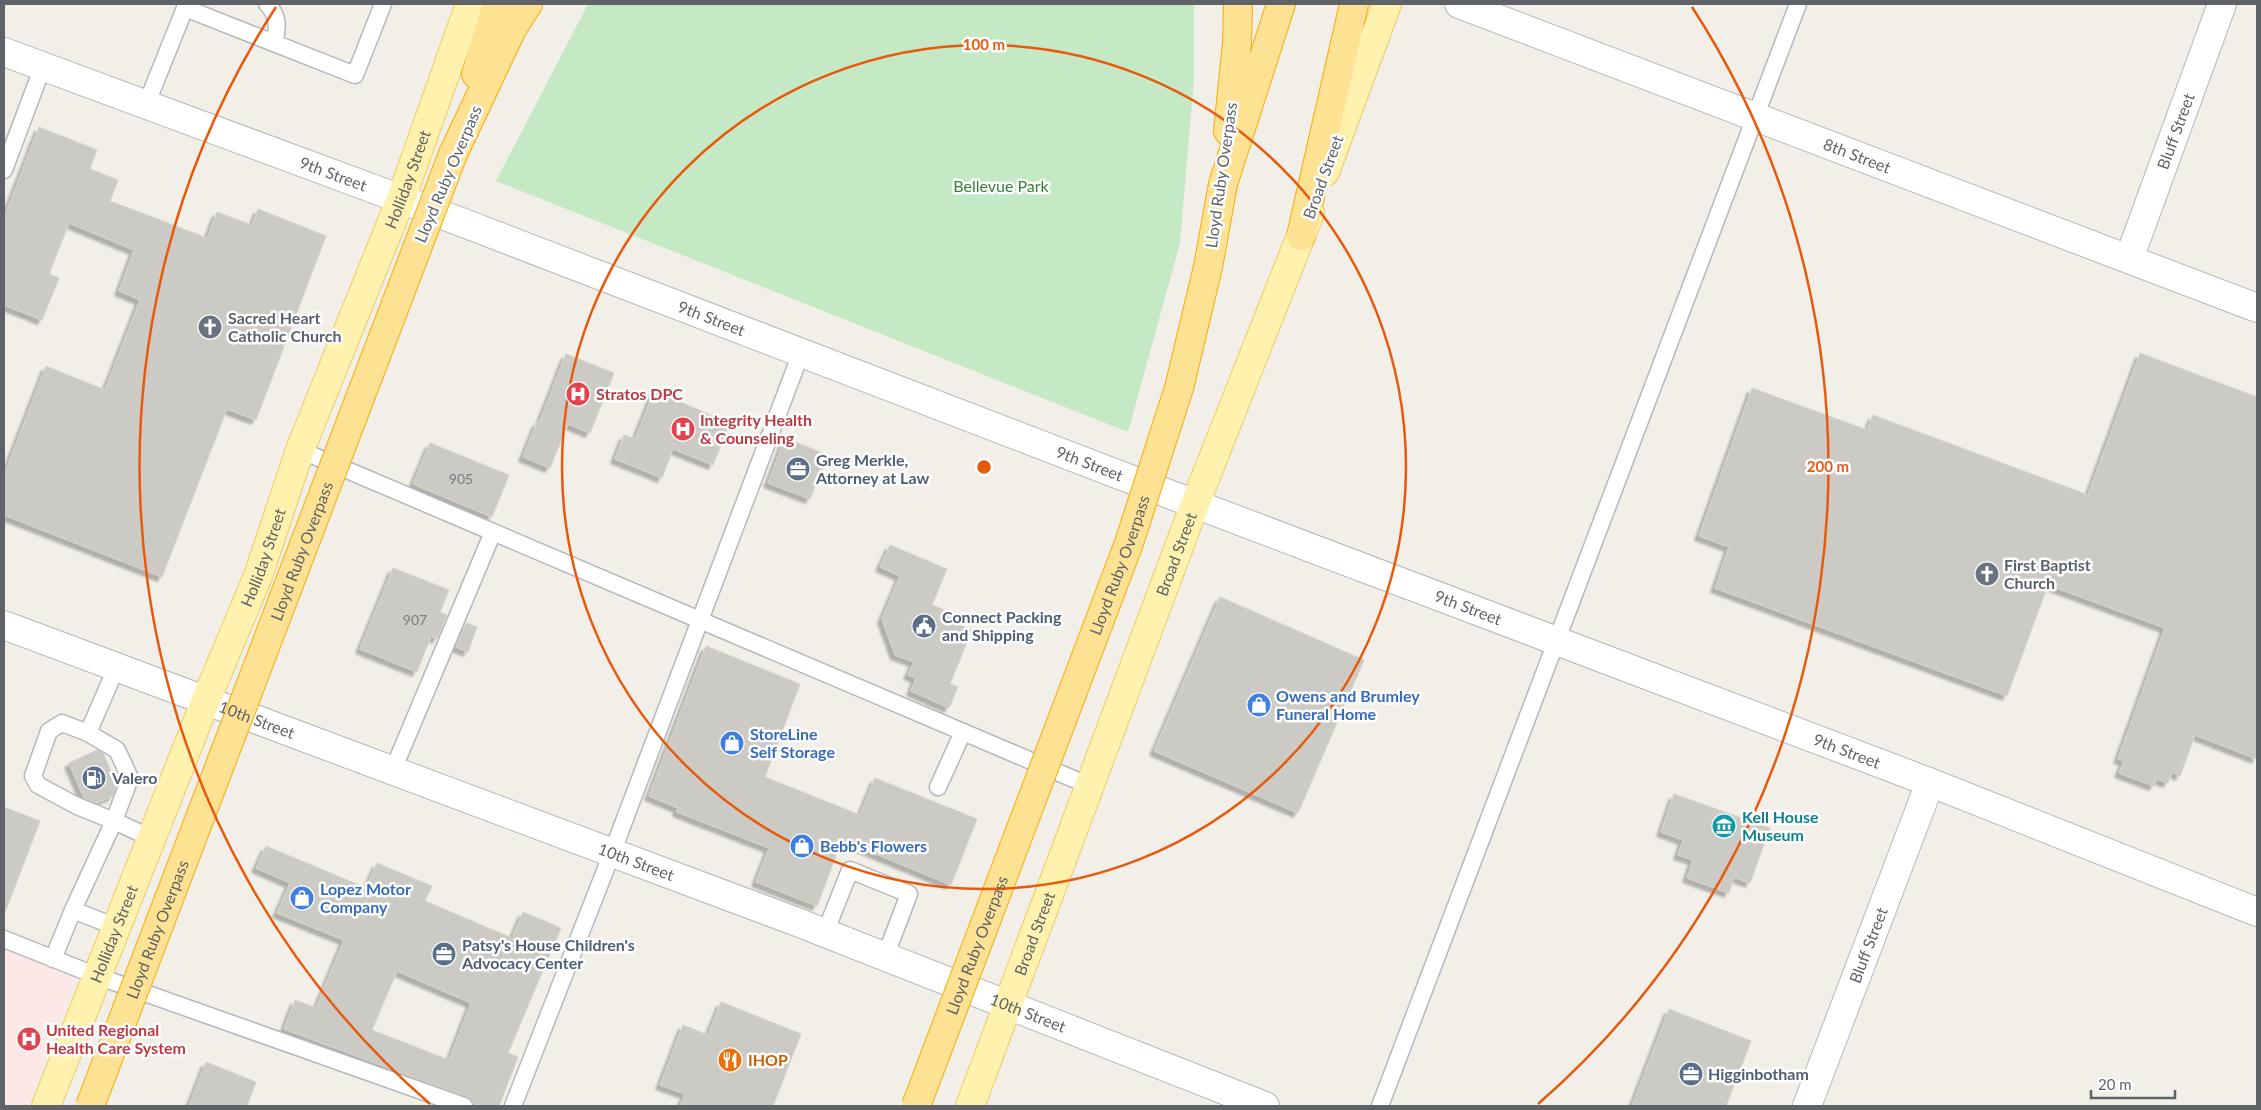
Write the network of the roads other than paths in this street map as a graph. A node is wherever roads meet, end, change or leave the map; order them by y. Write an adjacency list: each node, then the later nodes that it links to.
1 (267, 4): 14 (lane)
2 (383, 4): 14 (lane)
3 (470, 4): 22 (main road, Holliday Street)
4 (497, 4): 19 (highway)
5 (528, 4): 19 (highway, Lloyd Ruby Overpass)
6 (1238, 4): 21 (highway, Lloyd Ruby Overpass)
7 (1281, 4): 21 (highway)
8 (1354, 4): 23 (highway)
9 (1387, 4): 23 (main road, Broad Street)
10 (1459, 4): 18 (street, 8th Street)
11 (1798, 4): 18 (lane)
12 (2222, 4): 24 (street, Bluff Street)
13 (186, 6): 14 (lane); 17 (lane)
14 (274, 43)
15 (4, 52): 16 (street, 9th Street)
16 (43, 66): 17 (street, 9th Street); 20 (lane)
17 (146, 105): 22 (street, 9th Street)
18 (1755, 117): 24 (street, 8th Street); 32 (lane)
19 (453, 154): 54 (highway, Lloyd Ruby Overpass, bridge)
20 (4, 170)
21 (1223, 184): 57 (highway, Lloyd Ruby Overpass, bridge)
22 (401, 200): 26 (street, 9th Street); 27 (main road, Holliday Street)
23 (1301, 236): 28 (main road, Broad Street)
24 (2129, 259): 25 (street, 8th Street)
25 (2257, 308)
26 (801, 353): 28 (street, 9th Street); 30 (lane)
27 (300, 450): 29 (lane); 34 (main road, Holliday Street)
28 (1195, 504): 32 (street, 9th Street); 39 (main road, Broad Street)
29 (493, 532): 30 (lane); 37 (lane)
30 (700, 620): 35 (lane); 43 (lane)
31 (4, 625): 33 (street, 10th Street)
32 (1556, 641): 38 (street, 9th Street); 60 (lane)
33 (117, 666): 34 (street, 10th Street); 36 (lane)
34 (206, 700): 37 (street, 10th Street); 42 (main road, Holliday Street)
35 (963, 732): 39 (lane); 40 (lane)
36 (88, 733): 41 (lane); 41 (lane)
37 (393, 770): 43 (street, 10th Street)
38 (1929, 782): 45 (street, 9th Street); 61 (street, Bluff Street)
39 (1090, 786): 52 (main road, Broad Street)
40 (938, 787)
41 (114, 821): 42 (lane); 44 (lane)
42 (151, 838): 46 (main road, Holliday Street)
43 (612, 853): 47 (street, 10th Street); 56 (lane)
44 (73, 910): 46 (lane); 50 (lane)
45 (2257, 912)
46 (116, 927): 51 (main road, Holliday Street)
47 (824, 933): 49 (street, 10th Street); 49 (lane)
48 (4, 939): 50 (lane)
49 (885, 957): 52 (street, 10th Street)
50 (53, 959): 51 (lane)
51 (97, 976): 53 (main road, Holliday Street); 55 (lane)
52 (1008, 1005): 58 (main road, Broad Street); 59 (street, 10th Street)
53 (46, 1106)
54 (90, 1106)
55 (464, 1106)
56 (513, 1106)
57 (916, 1106)
58 (970, 1106)
59 (1265, 1106)
60 (1380, 1106)
61 (1807, 1106)

